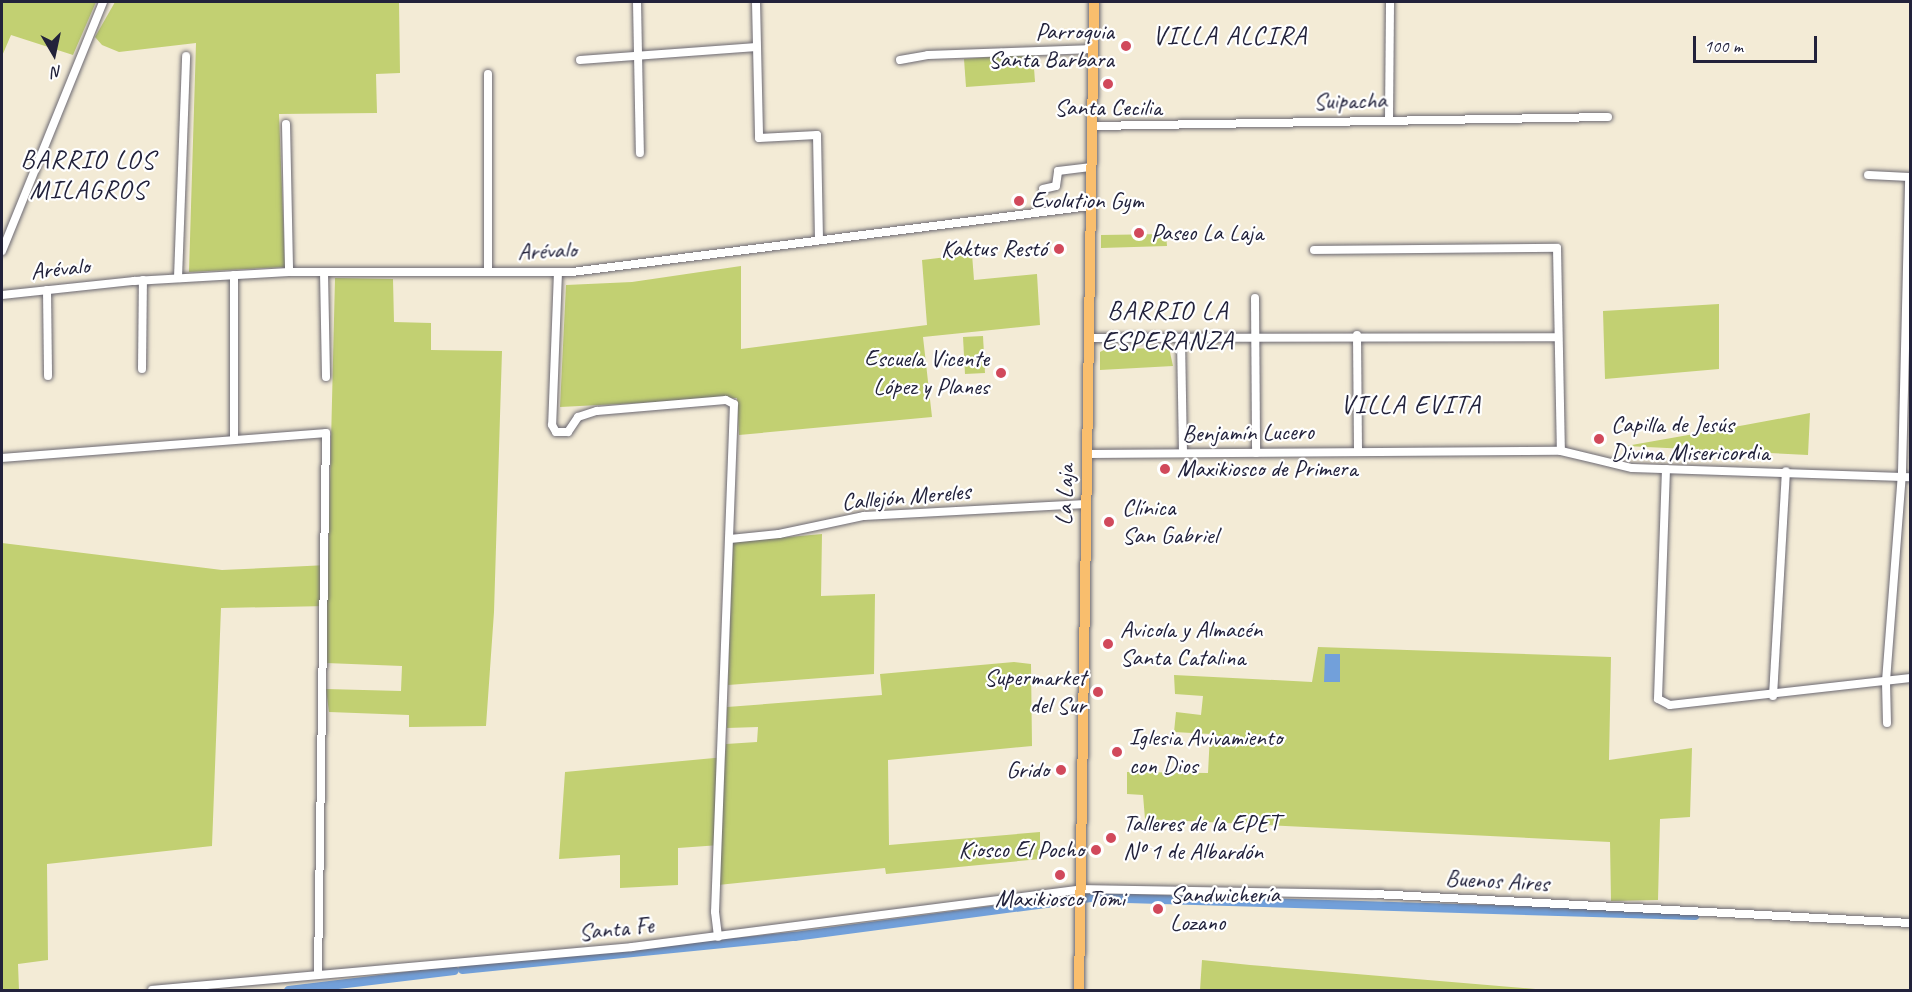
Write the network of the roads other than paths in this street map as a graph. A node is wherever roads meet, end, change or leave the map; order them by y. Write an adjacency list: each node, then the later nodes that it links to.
1 (103, 2): 25 (street)
2 (637, 2): 9 (street)
3 (756, 2): 6 (street)
4 (1094, 2): 7 (main road, La Laja)
5 (1390, 2): 14 (street)
6 (757, 47): 9 (street); 23 (street)
7 (1094, 49): 11 (street); 16 (main road, La Laja)
8 (186, 56): 31 (street)
9 (638, 56): 10 (street); 17 (street)
10 (580, 60)
11 (900, 60)
12 (488, 74): 28 (street)
13 (1608, 117): 14 (street, Suipacha)
14 (1389, 119): 16 (street, Suipacha)
15 (286, 124): 26 (street)
16 (1093, 126): 18 (main road, La Laja)
17 (640, 153)
18 (1092, 167): 21 (street); 22 (main road, La Laja)
19 (1868, 176): 20 (street)
20 (1910, 177): 53 (street)
21 (1043, 189)
22 (1090, 206): 23 (street, Arévalo); 39 (main road, La Laja)
23 (819, 239): 29 (street, Arévalo)
24 (1314, 250): 38 (street)
25 (2, 251)
26 (290, 272): 27 (street, Arévalo); 30 (street, Arévalo)
27 (324, 272): 28 (street, Arévalo); 43 (street)
28 (488, 272): 29 (street, Arévalo)
29 (558, 272): 55 (street)
30 (234, 275): 31 (street, Arévalo); 44 (street)
31 (177, 278): 32 (street, Arévalo)
32 (143, 280): 33 (street, Arévalo); 41 (street)
33 (47, 290): 34 (street, Arévalo); 42 (street)
34 (2, 295)
35 (1255, 298): 37 (street)
36 (1357, 335): 37 (street); 38 (street); 45 (street)
37 (1255, 337): 40 (street); 48 (street)
38 (1558, 337): 46 (street)
39 (1089, 338): 40 (street); 49 (main road, La Laja)
40 (1181, 339): 47 (street)
41 (142, 369)
42 (48, 376)
43 (326, 377)
44 (234, 438): 50 (street); 63 (street)
45 (1358, 451): 46 (street, Benjamín Lucero); 48 (street, Benjamín Lucero)
46 (1561, 451): 51 (street, Benjamín Lucero)
47 (1184, 453): 48 (street, Benjamín Lucero); 49 (street, Benjamín Lucero)
48 (1256, 453)
49 (1087, 454): 54 (main road, La Laja)
50 (2, 458)
51 (1666, 469): 52 (street, Benjamín Lucero); 58 (street)
52 (1786, 471): 53 (street, Benjamín Lucero); 58 (street)
53 (1904, 472): 57 (street)
54 (1086, 504): 55 (street, Callejón Mereles); 60 (main road, La Laja)
55 (730, 539): 62 (street)
56 (1911, 678): 57 (street)
57 (1886, 681): 58 (street); 59 (street)
58 (1773, 696)
59 (1887, 723)
60 (1082, 895): 61 (street, Buenos Aires); 62 (street, Santa Fe); 65 (main road, La Laja)
61 (1911, 923)
62 (718, 937): 63 (street, Santa Fe)
63 (318, 974): 64 (street, Santa Fe)
64 (152, 990)
65 (1079, 990)

